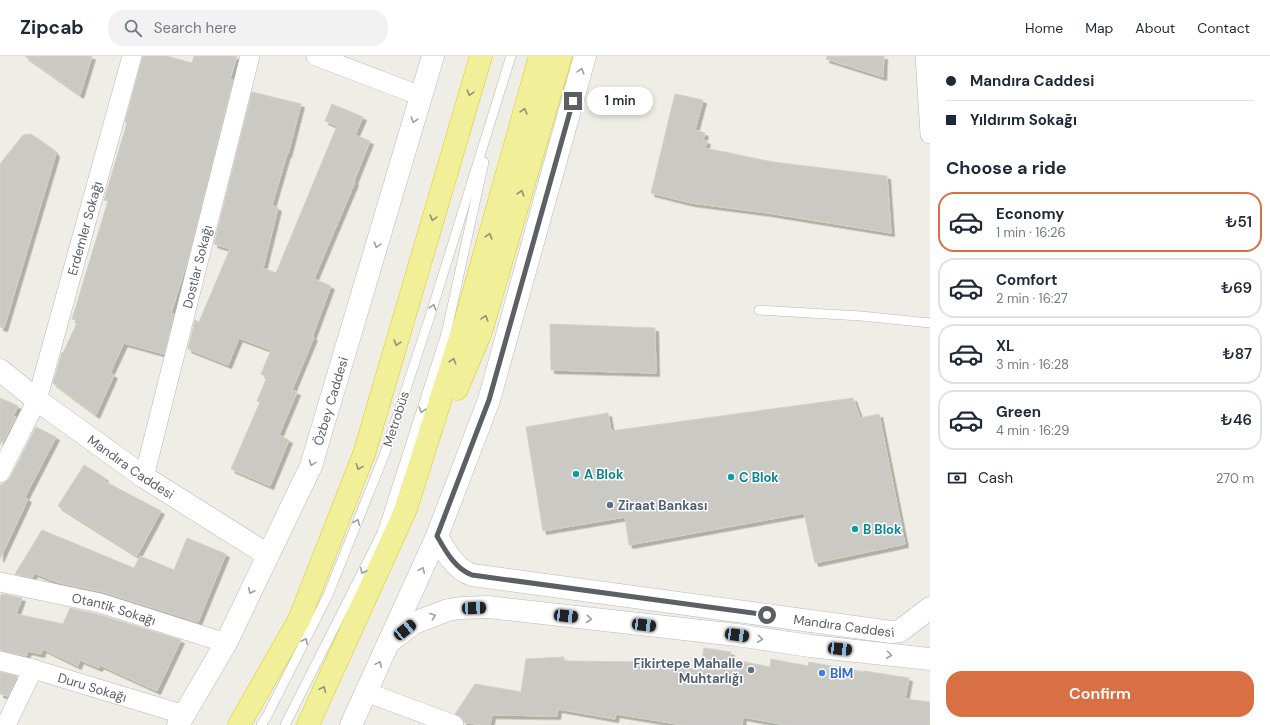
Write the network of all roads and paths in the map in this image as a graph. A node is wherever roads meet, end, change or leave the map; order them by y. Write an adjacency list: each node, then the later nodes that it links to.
1 (132, 56): 17 (street, Erdemler Sokağı)
2 (250, 56): 19 (street, Dostlar Sokağı)
3 (316, 56): 11 (street)
4 (433, 56): 11 (main road, Özbey Caddesi)
5 (480, 56): 33 (highway, one-way to 33)
6 (510, 56): 12 (lane, Metrobüs)
7 (540, 56): 20 (highway, one-way to 7)
8 (561, 56): 20 (highway, one-way to 8)
9 (585, 56): 21 (main road, one-way to 9)
10 (925, 56): 13 (street)
11 (421, 96): 22 (main road, Özbey Caddesi, one-way to 22)
12 (498, 100): 34 (lane, Metrobüs, one-way to 12); 35 (lane, Metrobüs, one-way to 35)
13 (930, 134)
14 (759, 310): 15 (lane)
15 (930, 323)
16 (0, 370): 17 (main road, Mandıra Caddesi)
17 (37, 400): 18 (street, Erdemler Sokağı); 19 (main road, Mandıra Caddesi)
18 (0, 473)
19 (144, 477): 22 (main road, Mandıra Caddesi)
20 (406, 510): 36 (highway, one-way to 20)
21 (437, 536): 24 (main road, Mandıra Caddesi); 26 (main road, one-way to 21)
22 (268, 556): 25 (main road, Özbey Caddesi, one-way to 25)
23 (0, 582): 25 (street, Otantik Sokağı)
24 (924, 614): 27 (main road)
25 (226, 643): 31 (main road, Özbey Caddesi)
26 (388, 644): 27 (main road, Mandıra Caddesi, one-way to 27); 30 (main road, one-way to 26)
27 (930, 659)
28 (0, 661): 29 (street, Duru Sokağı)
29 (33, 669): 31 (street, Duru Sokağı); 32 (street)
30 (366, 692): 37 (main road); 38 (street)
31 (181, 720)
32 (6, 725)
33 (239, 725)
34 (261, 725)
35 (285, 725)
36 (308, 725)
37 (351, 725)
38 (454, 725)

